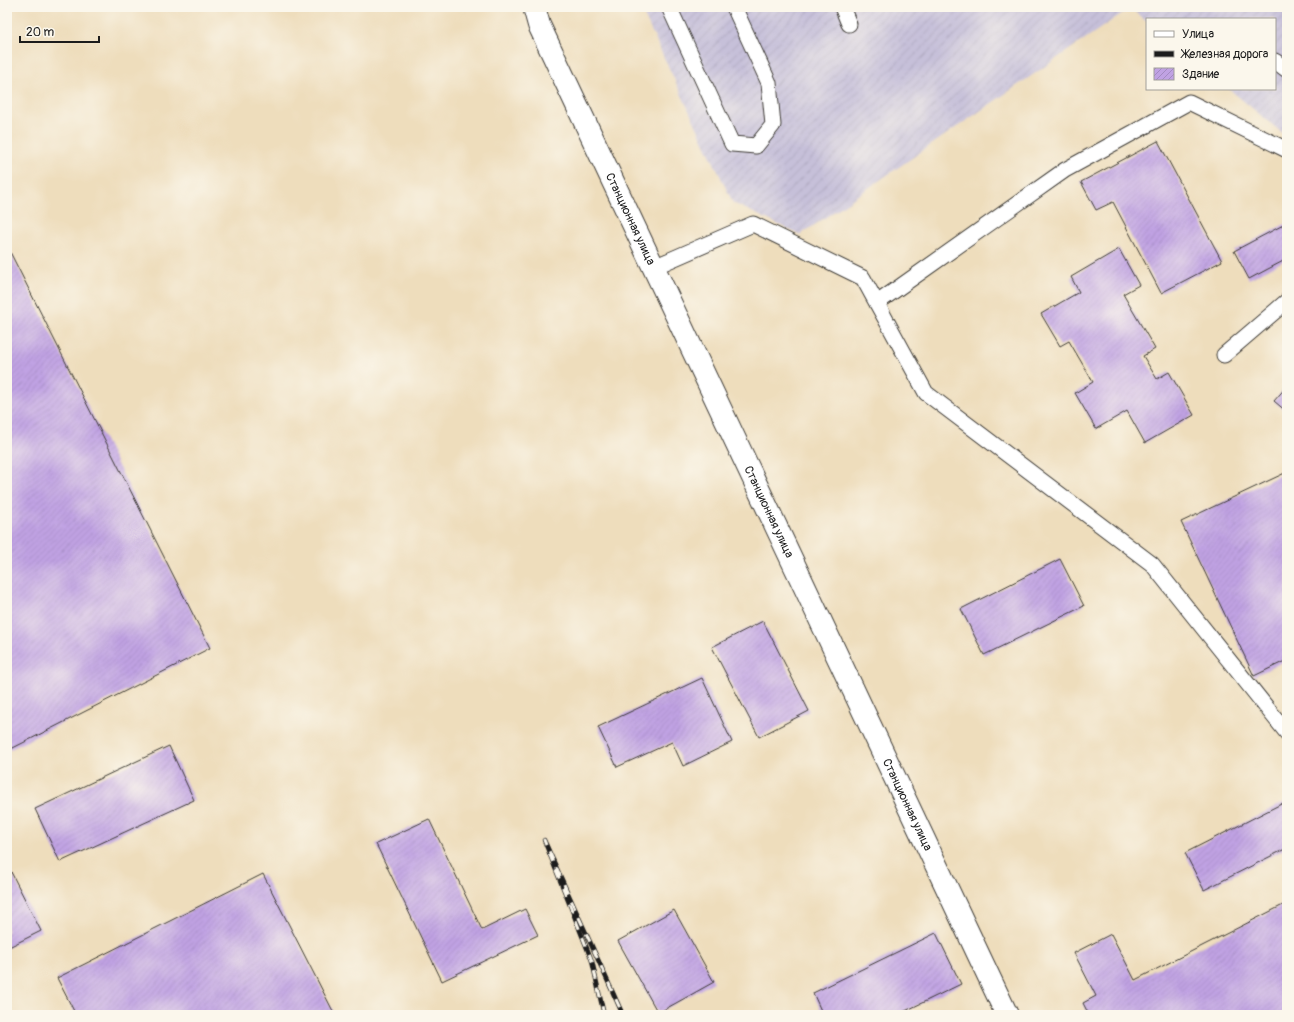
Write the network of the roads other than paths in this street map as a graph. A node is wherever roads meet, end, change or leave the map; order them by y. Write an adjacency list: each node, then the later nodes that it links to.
1 (534, 7): 9 (street, Станционная улица)
2 (669, 7): 3 (lane)
3 (734, 7)
4 (842, 7): 5 (lane)
5 (849, 24)
6 (1276, 62): 7 (lane)
7 (1287, 70)
8 (1287, 150): 11 (lane)
9 (654, 267): 11 (lane); 14 (street, Станционная улица)
10 (1287, 301): 12 (lane)
11 (877, 303): 13 (lane)
12 (1224, 355)
13 (1287, 733)
14 (1007, 1015)

